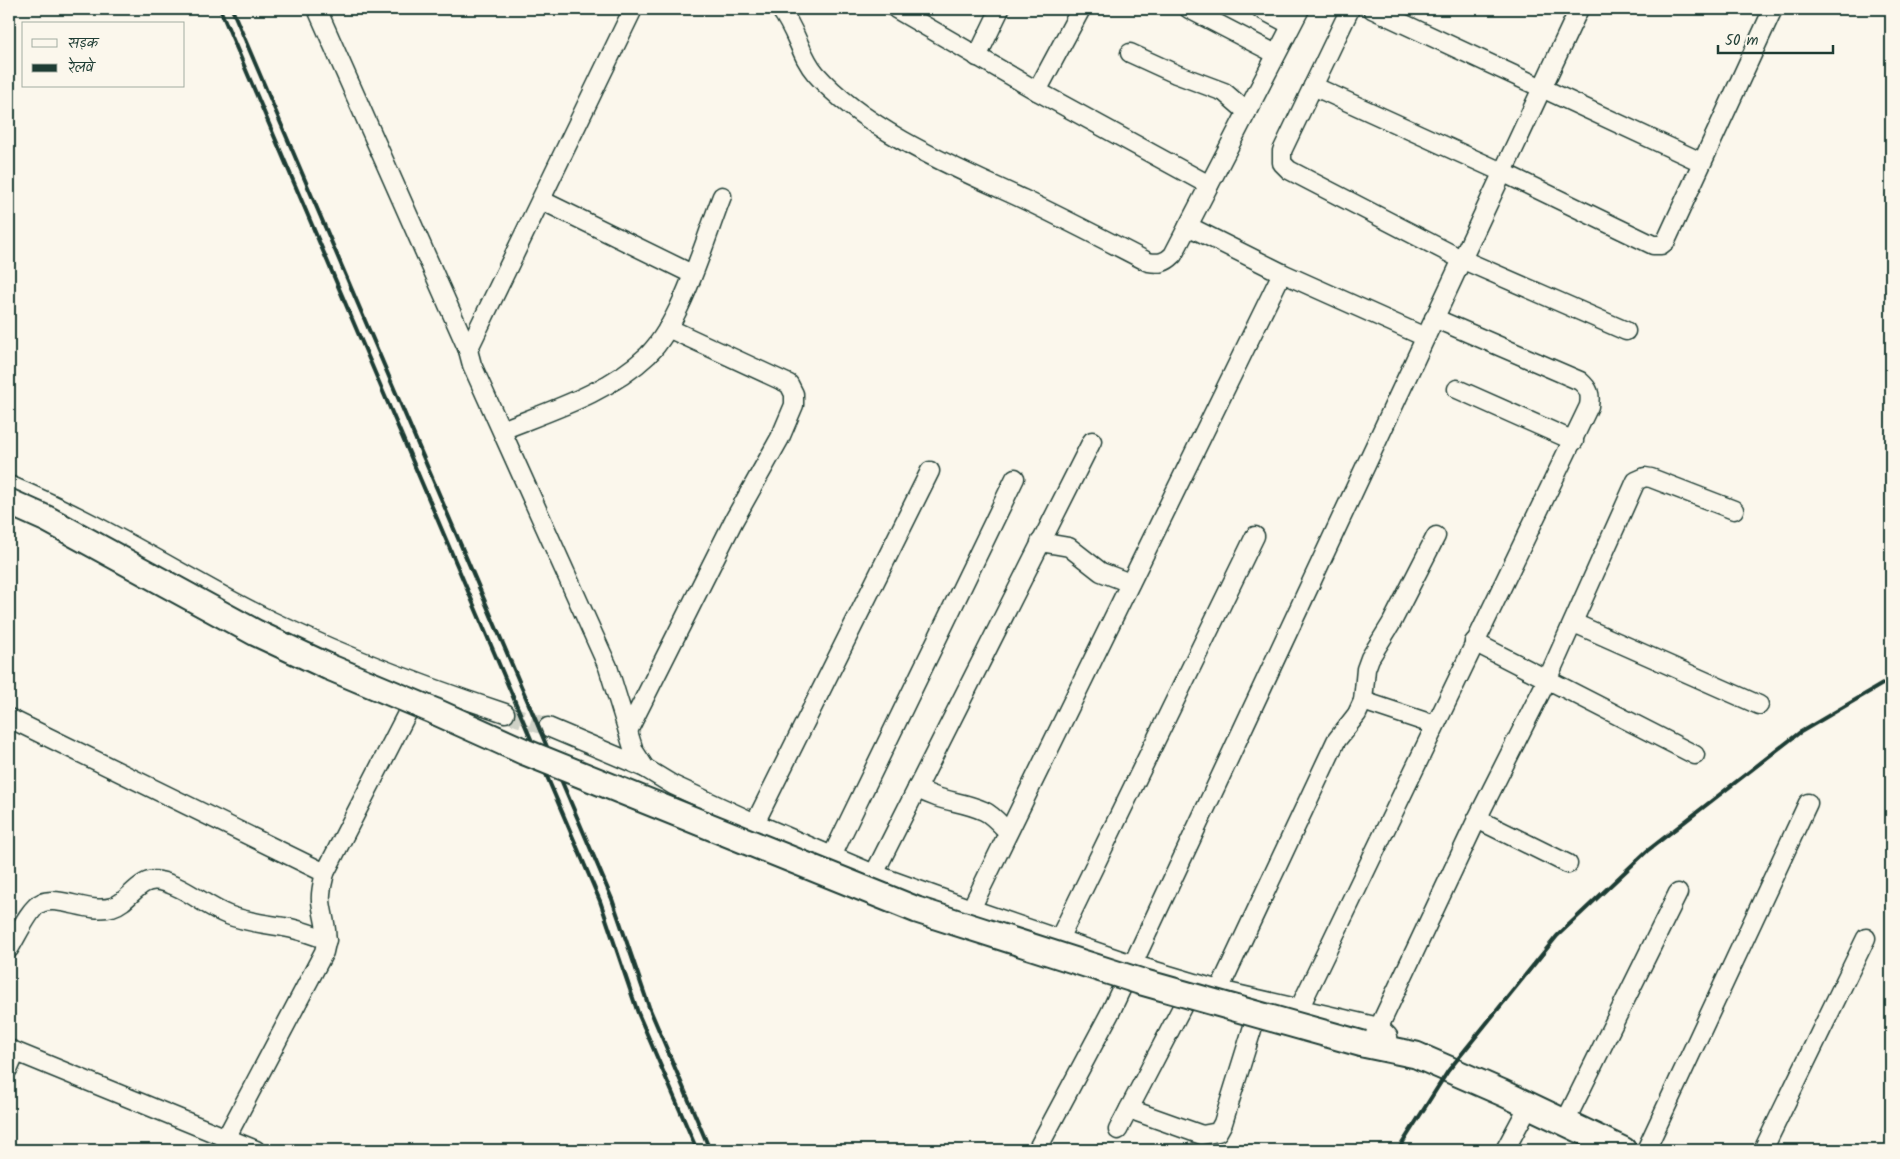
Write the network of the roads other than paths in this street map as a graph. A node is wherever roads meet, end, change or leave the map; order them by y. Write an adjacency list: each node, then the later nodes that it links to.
1 (317, 9): 37 (street)
2 (633, 9): 28 (street)
3 (780, 9): 15 (street)
4 (896, 9): 14 (street)
5 (1000, 9): 19 (street)
6 (1081, 9): 22 (street)
7 (1189, 9): 18 (street)
8 (1261, 9): 16 (street)
9 (1300, 9): 16 (street)
10 (1350, 9): 20 (street)
11 (1372, 9): 21 (street)
12 (1579, 9): 21 (street)
13 (1772, 9): 24 (street)
14 (918, 14): 19 (street)
15 (796, 16): 29 (street)
16 (1291, 25): 18 (street)
17 (1130, 53): 23 (street)
18 (1276, 54): 23 (street)
19 (977, 57): 22 (street)
20 (1313, 86): 25 (street); 30 (street)
21 (1542, 87): 24 (street); 25 (street)
22 (1037, 91): 26 (street)
23 (1247, 112): 26 (street)
24 (1701, 162): 25 (street)
25 (1502, 172): 30 (street)
26 (1209, 186): 29 (street)
27 (722, 196): 32 (street)
28 (541, 200): 32 (street); 37 (street)
29 (1188, 226): 31 (street)
30 (1461, 259): 33 (street); 35 (street)
31 (1282, 273): 36 (street); 50 (street)
32 (692, 274): 34 (street)
33 (1434, 318): 36 (street); 41 (street)
34 (668, 328): 39 (street); 61 (street)
35 (1626, 331)
36 (1425, 337): 79 (street)
37 (468, 350): 39 (street)
38 (1457, 389): 41 (street)
39 (502, 430): 61 (street)
40 (1092, 441): 49 (street)
41 (1574, 441): 52 (street)
42 (930, 471): 67 (street)
43 (1015, 478): 69 (street)
44 (9, 485): 54 (street)
45 (9, 502): 84 (main road, bridge)
46 (1734, 510): 51 (street)
47 (1255, 536): 77 (street)
48 (1436, 536): 55 (street)
49 (1040, 542): 50 (street); 64 (street)
50 (1130, 583): 68 (street)
51 (1574, 623): 53 (street); 56 (street)
52 (1474, 642): 53 (street); 59 (street)
53 (1547, 680): 62 (street); 66 (street)
54 (422, 686): 57 (street); 71 (street)
55 (1363, 701): 59 (street); 81 (street)
56 (1759, 705)
57 (505, 714)
58 (9, 718): 71 (street)
59 (1435, 725): 83 (street)
60 (548, 727): 63 (street)
61 (628, 731): 63 (street)
62 (1695, 756)
63 (645, 768): 67 (street)
64 (917, 788): 68 (street); 72 (street)
65 (1808, 802): 97 (street)
66 (1478, 819): 70 (street); 84 (street)
67 (755, 823): 69 (street)
68 (1008, 832): 74 (street)
69 (832, 856): 72 (street)
70 (1568, 864)
71 (325, 873): 76 (street)
72 (874, 874): 74 (street)
73 (1678, 893): 89 (street)
74 (971, 909): 77 (street)
75 (1866, 938): 98 (street)
76 (327, 940): 78 (street); 91 (street)
77 (1059, 940): 79 (street)
78 (9, 949)
79 (1132, 964): 80 (street); 94 (street)
80 (1195, 982): 81 (street); 88 (street)
81 (1219, 990): 82 (street)
82 (1261, 1000): 83 (street); 92 (street)
83 (1299, 1009): 84 (street)
84 (1371, 1035): 87 (main road)
85 (12, 1050): 86 (street); 91 (street)
86 (9, 1068)
87 (1528, 1107): 89 (main road); 95 (street)
88 (1129, 1108): 90 (street); 92 (street)
89 (1564, 1124): 96 (main road)
90 (1118, 1130)
91 (226, 1138): 93 (street)
92 (1210, 1143)
93 (256, 1150)
94 (1037, 1150)
95 (1505, 1150)
96 (1623, 1150)
97 (1646, 1150)
98 (1763, 1150)

